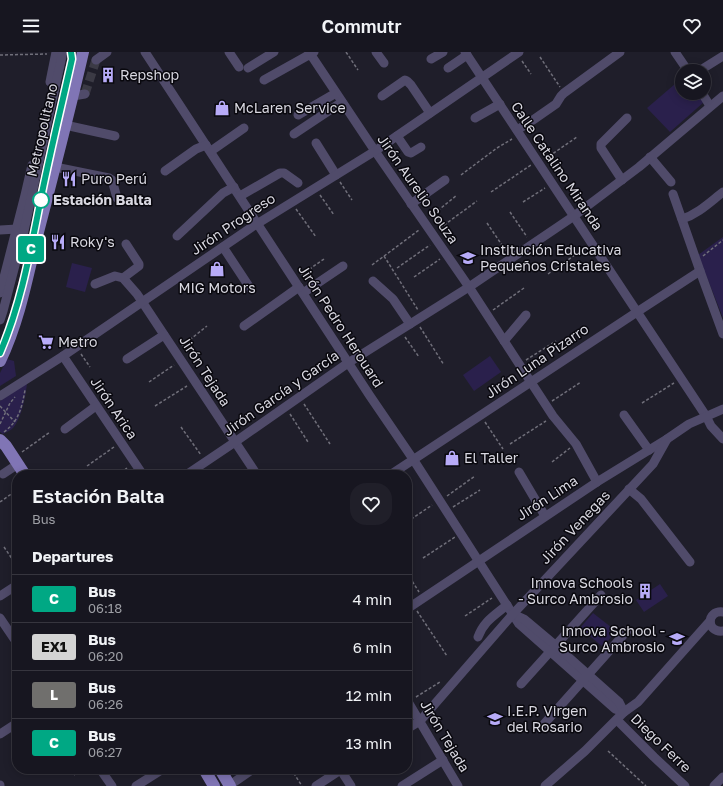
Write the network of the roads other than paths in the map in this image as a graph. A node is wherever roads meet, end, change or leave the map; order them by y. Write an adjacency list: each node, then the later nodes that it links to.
1 (71, 52): 88 (street, Metropolitano)
2 (83, 52): 27 (main road)
3 (94, 52): 4 (street)
4 (107, 52)
5 (145, 52): 46 (street, Jirón Pedro Herouard)
6 (229, 52): 7 (street)
7 (274, 52)
8 (376, 52): 19 (street)
9 (443, 52): 18 (street)
10 (620, 52): 40 (street)
11 (686, 52): 16 (street)
12 (59, 53): 65 (street); 82 (street, Metropolitano)
13 (311, 53): 24 (street); 25 (street, Jirón Aurelio Souza)
14 (518, 53): 23 (street, Jirón Progreso)
15 (466, 54): 22 (street); 23 (street, Calle Catalino Miranda)
16 (677, 55): 20 (street)
17 (723, 56): 21 (street)
18 (431, 59)
19 (384, 63)
20 (683, 64)
21 (711, 64)
22 (448, 68)
23 (482, 78): 32 (street, Calle Catalino Miranda); 34 (street, Jirón Progreso)
24 (264, 80)
25 (336, 93): 31 (street, Jirón Aurelio Souza); 35 (street)
26 (85, 94): 27 (street)
27 (73, 96): 38 (main road)
28 (382, 96): 34 (street)
29 (723, 96): 33 (street, Jirón García y García)
30 (706, 100): 33 (street)
31 (342, 102): 41 (street); 47 (street, Jirón Aurelio Souza)
32 (500, 104): 36 (street); 40 (street, Calle Catalino Miranda)
33 (710, 106): 48 (street, Jirón García y García)
34 (430, 113): 43 (street, Jirón Progreso)
35 (298, 115)
36 (475, 118)
37 (627, 118): 53 (street)
38 (65, 125): 42 (street); 49 (main road)
39 (244, 128): 46 (street)
40 (518, 132): 62 (street, Calle Catalino Miranda)
41 (294, 134)
42 (115, 136)
43 (397, 136): 45 (street); 47 (street, Jirón Progreso)
44 (316, 143): 51 (street)
45 (421, 147)
46 (208, 148): 50 (street); 56 (street, Jirón Pedro Herouard)
47 (375, 151): 51 (street, Jirón Progreso); 61 (street, Jirón Aurelio Souza)
48 (650, 157): 53 (street, Jirón García y García); 54 (street)
49 (55, 167): 60 (street); 91 (main road)
50 (165, 171)
51 (336, 175): 64 (street, Jirón Progreso)
52 (445, 180): 61 (street)
53 (622, 180): 62 (street, Jirón García y García)
54 (671, 182)
55 (298, 183): 59 (street)
56 (234, 187): 59 (street, Jirón Pedro Herouard); 67 (street)
57 (723, 192): 63 (street)
58 (673, 194): 63 (street)
59 (240, 196): 64 (street, Jirón Pedro Herouard)
60 (116, 198)
61 (411, 204): 76 (street, Jirón Aurelio Souza)
62 (574, 216): 76 (street, Jirón García y García); 80 (street, Calle Catalino Miranda)
63 (682, 219): 71 (street)
64 (258, 224): 69 (street, Jirón Progreso); 75 (street, Jirón Pedro Herouard)
65 (17, 228): 66 (street); 78 (street)
66 (0, 230)
67 (177, 236)
68 (126, 244): 72 (street)
69 (223, 247): 77 (street); 79 (street, Jirón Progreso)
70 (343, 266): 75 (street)
71 (700, 271): 80 (street, Jirón Luna Pizarro); 85 (street)
72 (124, 278): 74 (street); 79 (street, Jirón Tejada)
73 (372, 281): 83 (street)
74 (94, 284)
75 (299, 286): 84 (street); 92 (street, Jirón Pedro Herouard)
76 (469, 287): 83 (street, Jirón García y García); 87 (street, Jirón Aurelio Souza)
77 (250, 288)
78 (0, 293)
79 (143, 302): 86 (street, Jirón Tejada); 89 (street, Jirón Progreso)
80 (637, 312): 93 (street, Jirón Luna Pizarro); 98 (street, Calle Catalino Miranda)
81 (526, 315): 87 (street)
82 (0, 320)
83 (416, 320): 92 (street, Jirón García y García)
84 (244, 326)
85 (722, 329)
86 (164, 335): 90 (street); 103 (street, Jirón Tejada)
87 (504, 341): 93 (street, Jirón Aurelio Souza)
88 (0, 352)
89 (63, 356): 94 (street, Jirón Progreso); 95 (street, Jirón Arica)
90 (127, 359)
91 (0, 361)
92 (348, 363): 103 (street, Jirón García y García); 105 (street, Jirón Pedro Herouard)
93 (531, 383): 105 (street, Jirón Luna Pizarro); 114 (street, Jirón Aurelio Souza)
94 (0, 396)
95 (96, 406): 99 (street); 108 (street, Jirón Arica)
96 (723, 409): 98 (street, Jirón Lima)
97 (624, 416): 104 (street)
98 (706, 416): 101 (street, Jirón Lima); 102 (street, Calle Catalino Miranda)
99 (65, 429)
100 (2, 436): 106 (main road)
101 (667, 439): 104 (street, Jirón Lima); 115 (street, Jirón Venegas)
102 (723, 439)
103 (235, 442): 109 (street, Jirón García y García); 110 (street, Jirón Tejada)
104 (649, 450): 114 (street, Jirón Lima)
105 (413, 459): 111 (street, Jirón Luna Pizarro); 117 (street, Jirón Pedro Herouard)
106 (16, 461): 107 (main road); 113 (street)
107 (22, 470)
108 (140, 470)
109 (194, 470)
110 (254, 470)
111 (397, 470)
112 (519, 472): 116 (street)
113 (3, 474)
114 (597, 482): 116 (street, Jirón Lima)
115 (629, 489): 118 (street); 125 (street, Jirón Venegas)
116 (545, 516): 117 (street, Jirón Lima)
117 (478, 561): 122 (street, Jirón Pedro Herouard); 123 (street, Jirón Lima)
118 (690, 562)
119 (12, 588): 121 (street)
120 (601, 595): 132 (street)
121 (0, 596)
122 (508, 605): 125 (street, Jirón Pedro Herouard); 131 (street)
123 (412, 606)
124 (723, 612): 127 (street)
125 (513, 614): 132 (street, Jirón Pedro Herouard); 138 (street, Jirón Venegas)
126 (0, 618): 130 (street)
127 (710, 621): 129 (street); 136 (street)
128 (627, 631): 133 (street)
129 (723, 631)
130 (12, 636)
131 (478, 637)
132 (552, 648): 133 (street, Jirón Pedro Herouard); 134 (street)
133 (586, 678): 136 (street, Jirón Pedro Herouard); 139 (street)
134 (521, 684)
135 (412, 708): 138 (street, Jirón Tejada)
136 (624, 712): 137 (street)
137 (617, 720): 160 (street); 161 (street, Diego Ferre)
138 (420, 721): 141 (street, Jirón Venegas); 143 (street, Jirón Tejada)
139 (544, 724)
140 (12, 726): 142 (street)
141 (412, 726)
142 (0, 734)
143 (443, 760): 158 (street); 159 (street, Jirón Tejada)
144 (104, 774): 152 (street)
145 (155, 774): 153 (street)
146 (207, 774): 154 (main road)
147 (223, 774): 155 (main road)
148 (246, 774): 155 (street)
149 (334, 774): 156 (street)
150 (344, 774): 157 (street)
151 (723, 777): 162 (street)
152 (112, 786)
153 (136, 786)
154 (214, 786)
155 (230, 786)
156 (316, 786)
157 (351, 786)
158 (402, 786)
159 (458, 786)
160 (545, 786)
161 (685, 786)
162 (714, 786)

